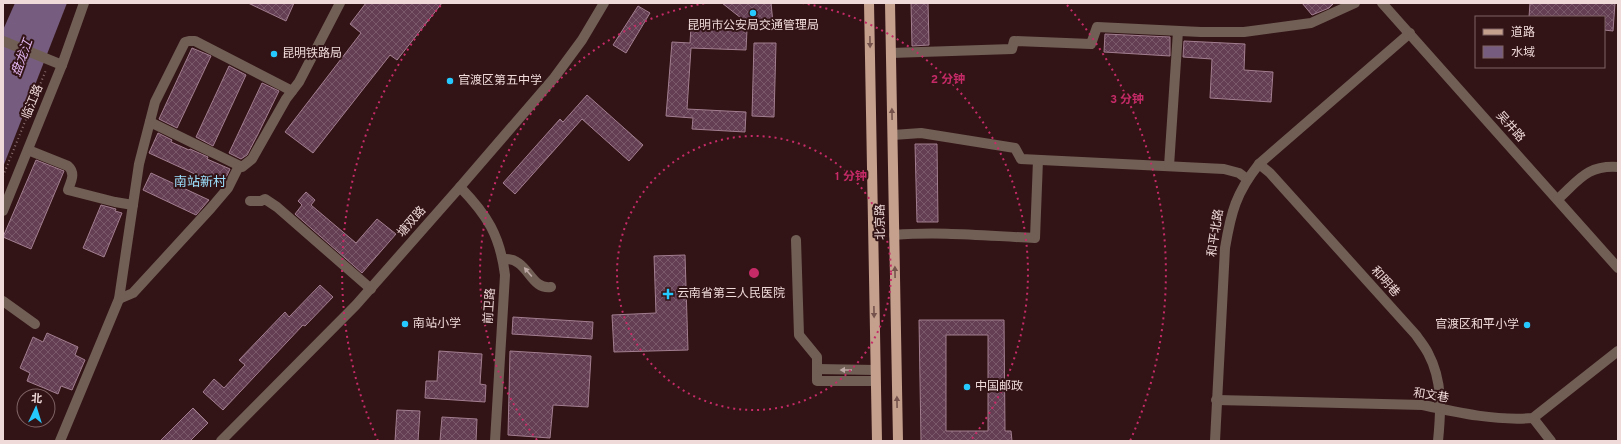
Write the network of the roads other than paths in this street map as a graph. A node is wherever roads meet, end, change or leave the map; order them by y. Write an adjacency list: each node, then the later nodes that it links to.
1 (84, 3): 12 (street, 临江路)
2 (340, 3): 13 (street)
3 (604, 3): 23 (street, 塘双路)
4 (869, 3): 40 (main road, 北京路, one-way to 40)
5 (890, 3): 11 (main road, 北京路)
6 (1355, 3): 8 (street)
7 (1382, 3): 9 (street, 吴井路)
8 (1178, 31): 11 (street); 19 (street)
9 (1410, 33): 18 (street, 和平北路); 25 (street, 吴井路)
10 (3, 41): 12 (street)
11 (891, 53): 15 (main road, 北京路, one-way to 11)
12 (62, 64): 16 (street, 临江路)
13 (292, 90): 14 (street); 20 (street)
14 (150, 122): 20 (street); 27 (street)
15 (893, 135): 17 (street); 29 (main road, 北京路)
16 (28, 150): 27 (street); 28 (street, 临江路)
17 (1038, 160): 19 (street); 29 (street)
18 (1259, 164): 22 (street, 和平北路); 43 (street, 和明巷)
19 (1169, 166): 22 (street)
20 (241, 167): 24 (street); 35 (street)
21 (1618, 167): 25 (street)
22 (1247, 179): 42 (street, 和平北路)
23 (460, 187): 31 (street, 前卫路); 34 (street, 塘双路)
24 (235, 191)
25 (1558, 199): 32 (street, 吴井路)
26 (250, 201): 34 (street)
27 (133, 205): 35 (street)
28 (3, 211)
29 (894, 235): 49 (main road, 北京路, one-way to 29)
30 (796, 240): 39 (street)
31 (503, 259): 33 (street, one-way to 31); 47 (street, 前卫路)
32 (1618, 268)
33 (550, 287)
34 (371, 288): 46 (street, 塘双路)
35 (119, 299): 45 (street)
36 (3, 301): 37 (street)
37 (35, 324)
38 (1618, 351): 44 (street)
39 (817, 370): 40 (street, one-way to 39); 41 (street)
40 (875, 370): 41 (main road, 北京路)
41 (875, 381): 48 (main road, 北京路)
42 (1216, 400): 43 (street, 和文巷); 50 (street, 和平北路)
43 (1441, 409): 44 (street, 和文巷); 51 (street, 和明巷)
44 (1533, 418): 52 (street)
45 (60, 441)
46 (221, 441)
47 (495, 441)
48 (877, 441)
49 (898, 441)
50 (1215, 441)
51 (1438, 441)
52 (1550, 441)

